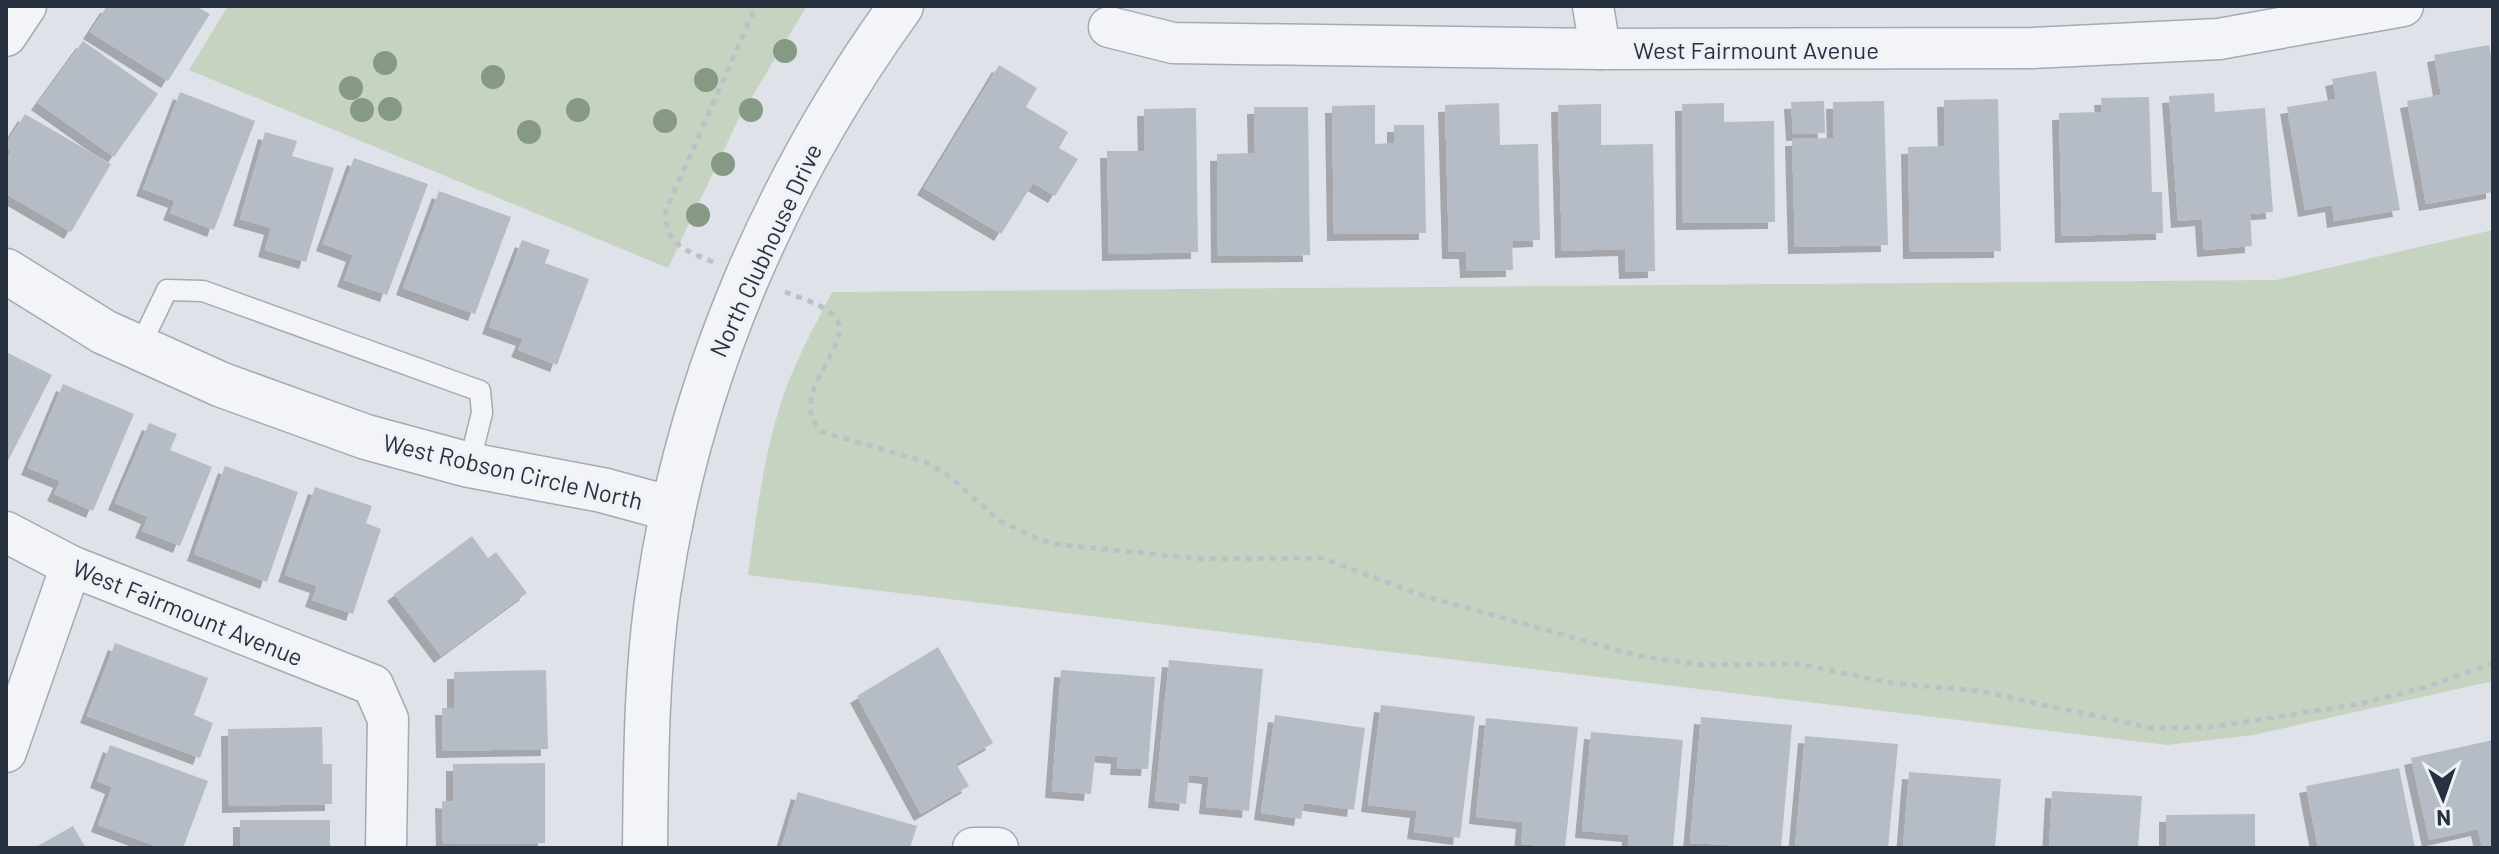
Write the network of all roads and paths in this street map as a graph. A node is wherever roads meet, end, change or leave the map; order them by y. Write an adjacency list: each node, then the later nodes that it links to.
1 (756, 6): 7 (path)
2 (901, 6): 12 (street, North Clubhouse Drive)
3 (1593, 6): 6 (street)
4 (2403, 6): 6 (street, West Fairmount Avenue)
5 (1109, 27): 6 (street, West Fairmount Avenue)
6 (1600, 49)
7 (694, 254)
8 (6, 271): 10 (street, West Robson Circle North)
9 (801, 298): 15 (path)
10 (139, 348): 11 (street, West Robson Circle North); 11 (lane)
11 (469, 465): 12 (street, West Robson Circle North)
12 (672, 509): 18 (street, North Clubhouse Drive)
13 (6, 532): 14 (street, West Fairmount Avenue)
14 (71, 566): 16 (street); 17 (street, West Fairmount Avenue)
15 (2493, 663)
16 (6, 752)
17 (386, 848)
18 (645, 848)

